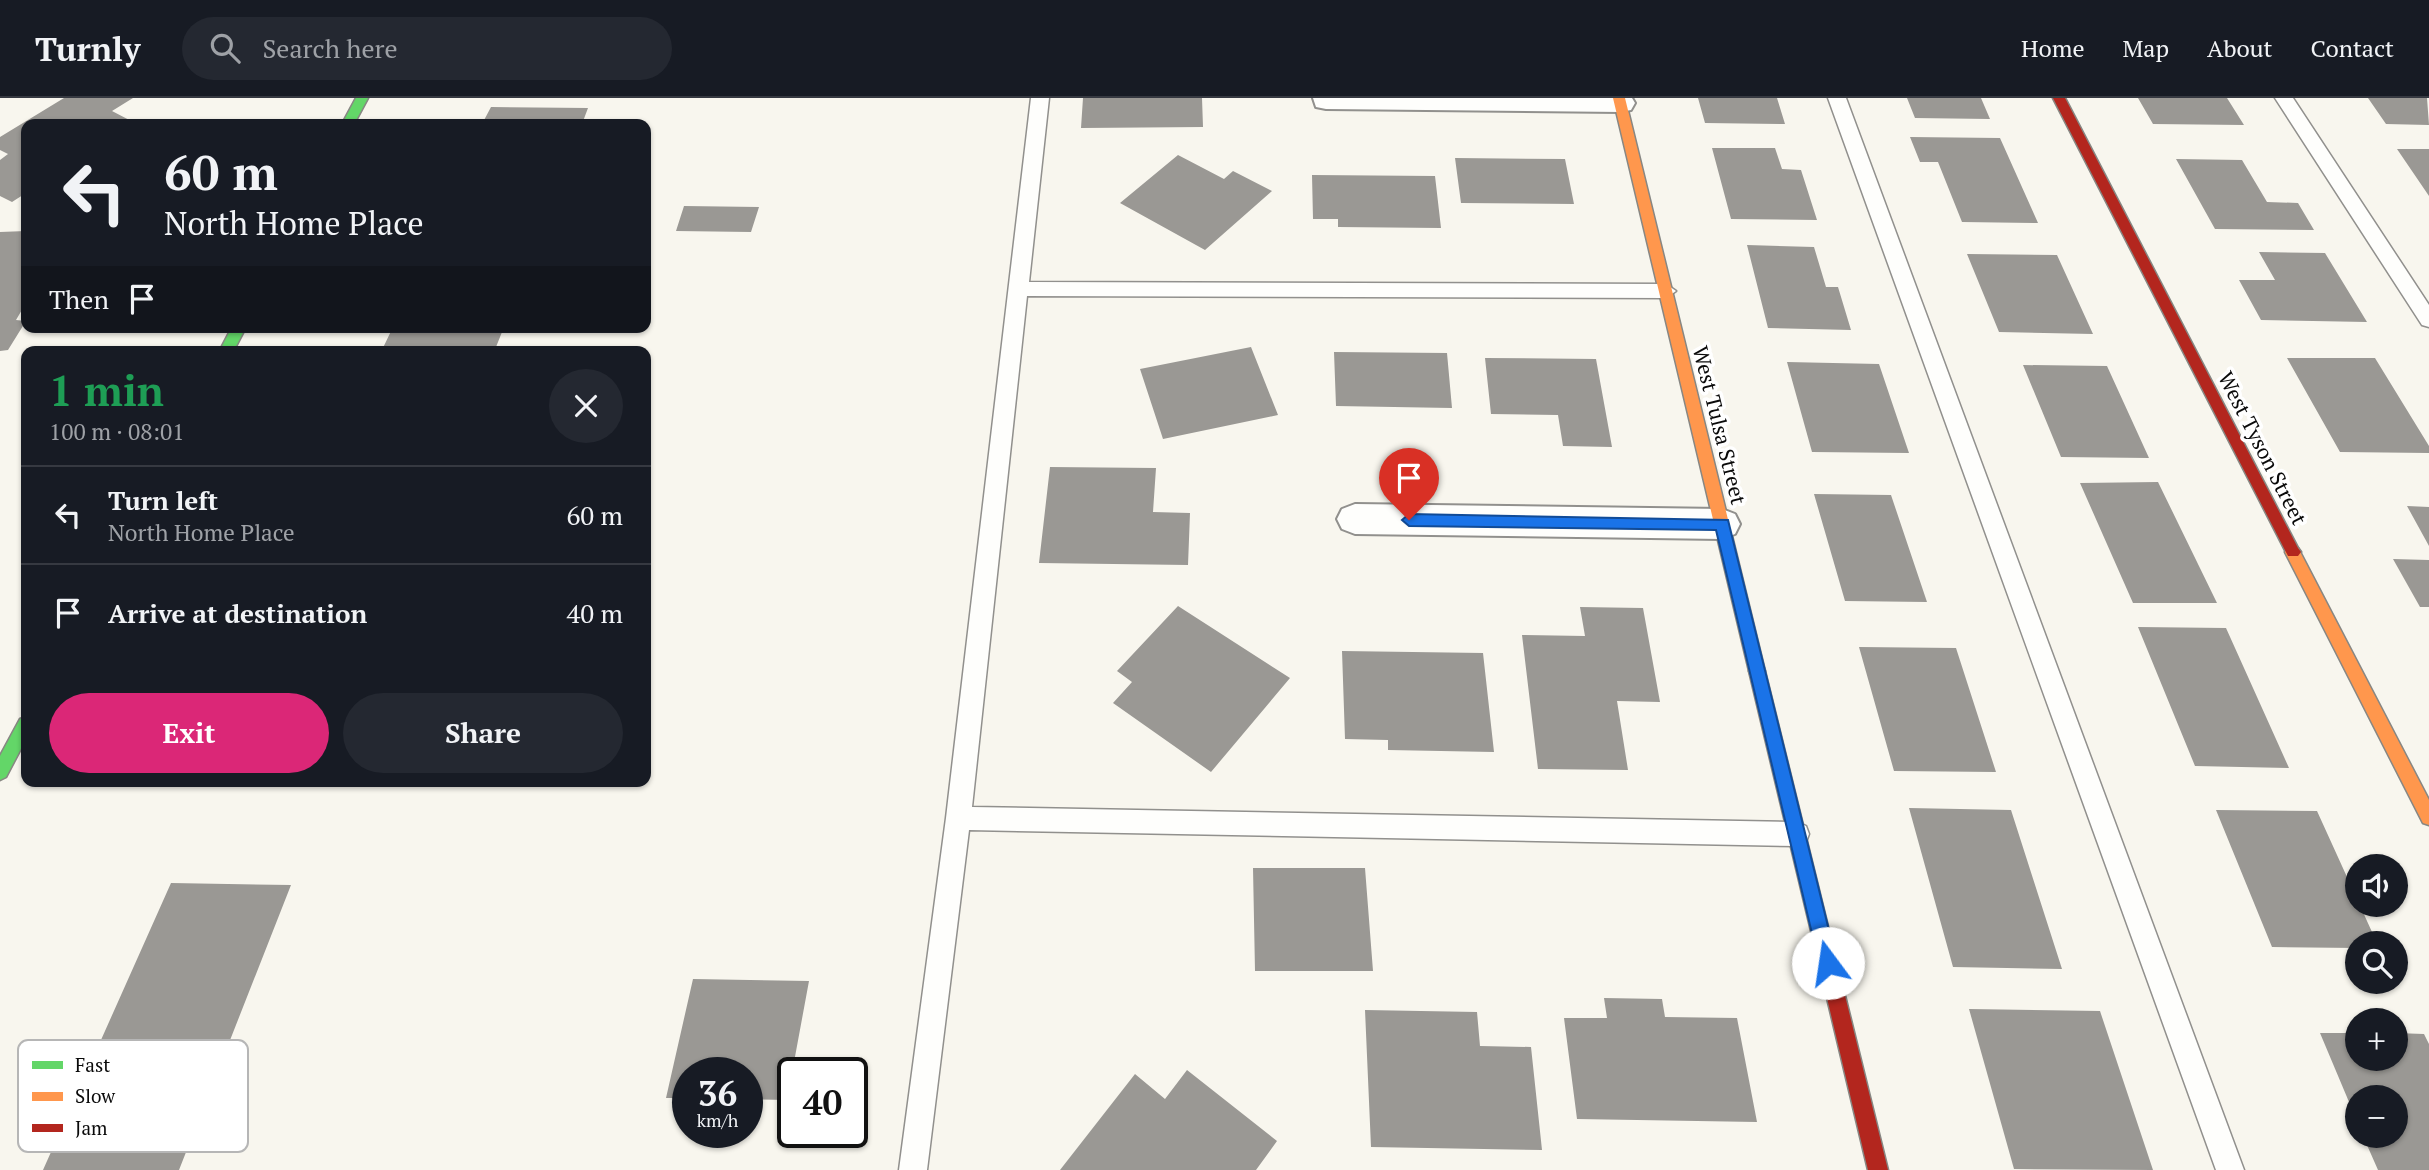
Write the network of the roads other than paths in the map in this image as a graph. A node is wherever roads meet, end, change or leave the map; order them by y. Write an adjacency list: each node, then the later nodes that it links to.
1 (362, 98): 8 (street)
2 (1040, 98): 9 (lane)
3 (1837, 98): 21 (lane)
4 (2059, 98): 16 (street, West Tyson Street)
5 (2284, 98): 11 (lane)
6 (1326, 100): 7 (street)
7 (1620, 101): 10 (street, West Tulsa Street)
8 (351, 119)
9 (1017, 289): 10 (lane); 17 (lane)
10 (1665, 291): 13 (street, West Tulsa Street)
11 (2429, 320)
12 (1355, 519): 13 (street)
13 (1722, 524): 18 (street, West Tulsa Street)
14 (21, 733): 15 (street)
15 (0, 772)
16 (2429, 817)
17 (958, 818): 18 (lane); 19 (lane)
18 (1797, 834): 20 (street, West Tulsa Street)
19 (913, 1170)
20 (1878, 1170)
21 (2230, 1170)

